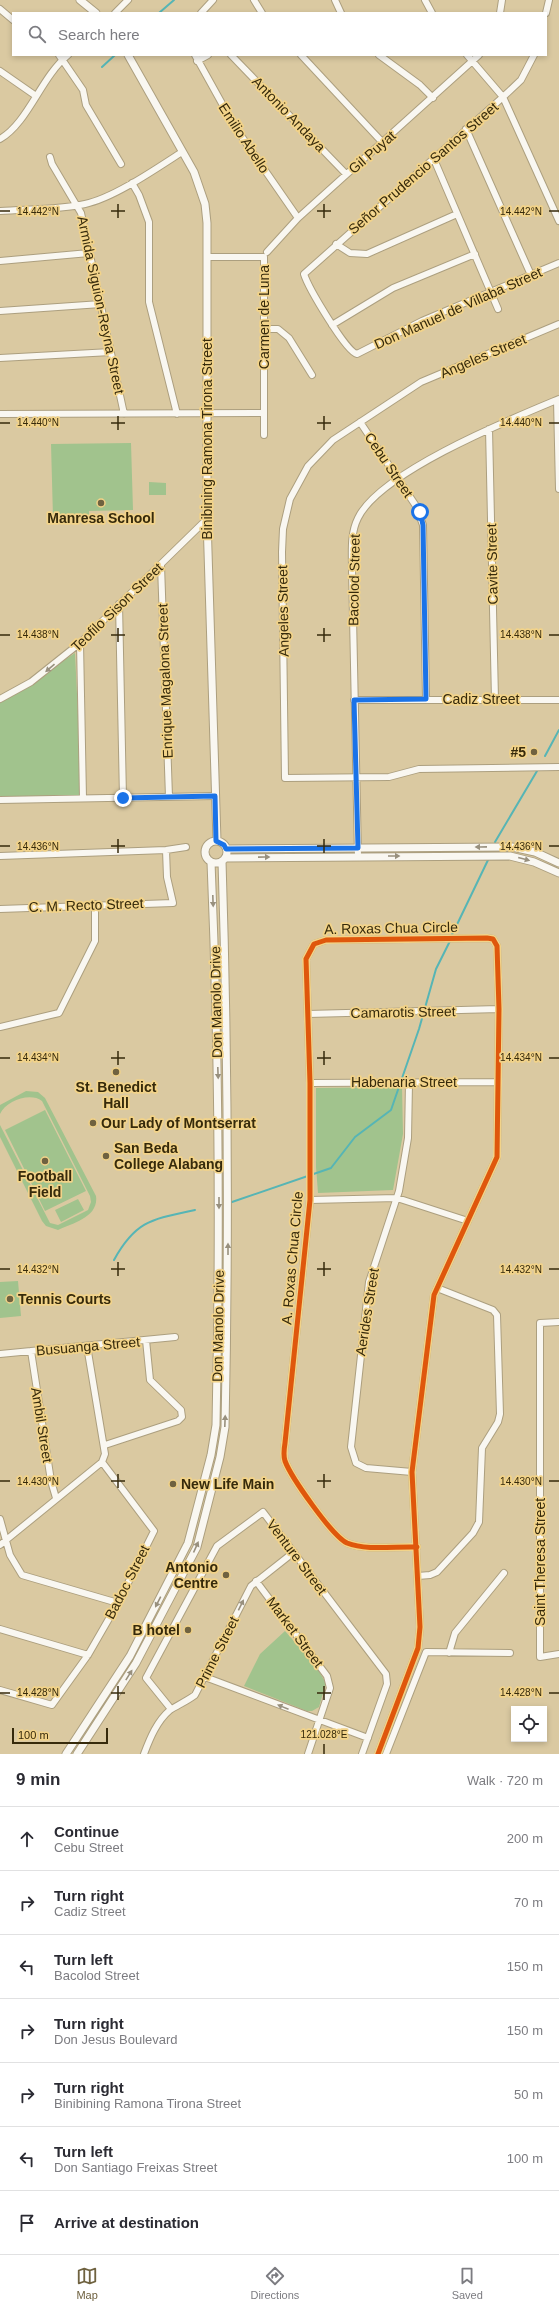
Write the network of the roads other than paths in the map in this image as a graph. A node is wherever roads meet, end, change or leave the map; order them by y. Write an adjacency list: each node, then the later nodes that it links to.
1 (80, 0): 10 (street)
2 (128, 0): 11 (street)
3 (213, 0): 12 (street)
4 (254, 0): 13 (street)
5 (425, 0): 15 (street)
6 (502, 0): 16 (street)
7 (549, 0): 17 (street)
8 (337, 1): 14 (street)
9 (0, 9): 18 (street)
10 (95, 12)
11 (116, 12)
12 (202, 12)
13 (261, 12)
14 (341, 12)
15 (431, 12)
16 (500, 12)
17 (546, 12)
18 (12, 19)
19 (63, 56): 30 (street); 39 (street)
20 (129, 56): 36 (street, Binibining Ramona Tirona Street)
21 (232, 56): 40 (street, Antonio Andaya)
22 (302, 56): 35 (street)
23 (380, 56): 32 (street)
24 (467, 56): 28 (street)
25 (478, 56): 28 (street, Gil Puyat)
26 (533, 56): 31 (street, Señor Prudencio Santos Street)
27 (196, 58): 45 (street, Emilio Abello)
28 (473, 62): 31 (street); 32 (street, Gil Puyat)
29 (0, 71): 30 (street)
30 (36, 96): 34 (street)
31 (503, 97): 33 (street, Señor Prudencio Santos Street); 46 (street)
32 (432, 98): 35 (street, Gil Puyat)
33 (466, 129): 38 (street, Señor Prudencio Santos Street); 54 (street)
34 (0, 139)
35 (383, 143): 40 (street, Gil Puyat)
36 (182, 152): 41 (street); 51 (street, Binibining Ramona Tirona Street)
37 (50, 157): 42 (street, Armida Siguion-Reyna Street)
38 (433, 157): 44 (street); 47 (street, Señor Prudencio Santos Street)
39 (121, 164)
40 (346, 174): 45 (street, Gil Puyat)
41 (132, 183): 42 (street); 69 (street)
42 (77, 205): 43 (street); 49 (street, Armida Siguion-Reyna Street)
43 (0, 211)
44 (458, 214): 47 (street); 50 (street)
45 (298, 218): 48 (street, Gil Puyat)
46 (559, 221)
47 (336, 244): 60 (street, Señor Prudencio Santos Street)
48 (268, 252)
49 (89, 253): 52 (street); 56 (street, Armida Siguion-Reyna Street)
50 (475, 254): 55 (street); 60 (street)
51 (206, 257): 61 (street, Carmen de Luna); 70 (street, Binibining Ramona Tirona Street)
52 (0, 261)
53 (559, 263): 54 (street, Don Manuel de Villaba Street)
54 (531, 275): 55 (street, Don Manuel de Villaba Street)
55 (491, 291): 57 (street); 60 (street, Don Manuel de Villaba Street)
56 (100, 304): 58 (street); 62 (street, Armida Siguion-Reyna Street)
57 (498, 309)
58 (0, 311)
59 (559, 324): 71 (street, Angeles Street)
60 (332, 325)
61 (265, 329): 64 (street); 66 (street, Carmen de Luna)
62 (110, 352): 63 (street); 68 (street, Armida Siguion-Reyna Street)
63 (0, 358)
64 (312, 375)
65 (558, 399): 72 (street, Bacolod Street); 75 (street)
66 (264, 413): 70 (street); 73 (street, Carmen de Luna)
67 (0, 414): 68 (street)
68 (124, 414): 69 (street)
69 (177, 414): 70 (street)
70 (207, 415): 76 (street, Binibining Ramona Tirona Street)
71 (360, 422): 74 (street, Cebu Street); 86 (street, Angeles Street)
72 (489, 429): 74 (street, Bacolod Street); 82 (street, Cavite Street)
73 (264, 434)
74 (397, 480): 81 (street, Cebu Street); 83 (street, Bacolod Street)
75 (559, 489)
76 (207, 519): 77 (street, Teofilo Sison Street); 87 (street, Binibining Ramona Tirona Street)
77 (161, 565): 78 (street, Teofilo Sison Street); 88 (street, Enrique Magalona Street)
78 (119, 604): 79 (street, Teofilo Sison Street); 90 (street)
79 (80, 643): 80 (street, Teofilo Sison Street, one-way to 80); 89 (street)
80 (0, 699)
81 (426, 699): 82 (street, Cadiz Street); 83 (street, Cadiz Street)
82 (494, 699): 84 (street, Cadiz Street)
83 (354, 700): 86 (street, Bacolod Street)
84 (559, 700)
85 (559, 767): 86 (street, Angeles Street)
86 (356, 777): 94 (street, Bacolod Street)
87 (215, 796): 88 (street); 92 (street, Binibining Ramona Tirona Street)
88 (169, 797): 90 (street)
89 (83, 798): 90 (street); 91 (street)
90 (123, 798)
91 (0, 800)
92 (216, 841): 95 (street); 100 (street)
93 (186, 847): 96 (street)
94 (358, 848): 95 (street); 98 (street, Bacolod Street); 101 (street, one-way to 94)
95 (226, 849): 99 (street)
96 (166, 850): 97 (street); 103 (street, C. M. Recto Street)
97 (0, 856)
98 (358, 856): 99 (street, one-way to 98); 102 (street, one-way to 102)
99 (223, 860): 100 (street); 109 (street, Don Manolo Drive)
100 (212, 862): 108 (street, Don Manolo Drive, one-way to 108)
101 (559, 863)
102 (559, 873)
103 (95, 904): 104 (street, C. M. Recto Street); 107 (street)
104 (0, 909)
105 (499, 1009): 106 (street, Camarotis Street); 106 (street, A. Roxas Chua Circle); 110 (street, A. Roxas Chua Circle)
106 (308, 1014): 111 (street, A. Roxas Chua Circle)
107 (0, 1027)
108 (216, 1032): 109 (street); 113 (street, Don Manolo Drive, one-way to 113)
109 (227, 1032): 114 (street, Don Manolo Drive)
110 (497, 1082): 112 (street, Habenaria Street); 117 (street, A. Roxas Chua Circle)
111 (310, 1083): 112 (street, Habenaria Street); 116 (street, A. Roxas Chua Circle)
112 (404, 1083): 115 (street, Aerides Street)
113 (218, 1132): 114 (street); 119 (street, Don Manolo Drive, one-way to 119)
114 (228, 1132): 120 (street, Don Manolo Drive, one-way to 114)
115 (397, 1198): 116 (street); 117 (street); 131 (street, Aerides Street)
116 (310, 1200): 135 (street, A. Roxas Chua Circle)
117 (468, 1221): 118 (street, A. Roxas Chua Circle)
118 (437, 1288): 131 (street, A. Roxas Chua Circle); 138 (street)
119 (218, 1318): 120 (street); 128 (street, Don Manolo Drive)
120 (227, 1321): 129 (street, Don Manolo Drive, one-way to 120)
121 (559, 1322): 146 (street, Saint Theresa Street)
122 (175, 1337): 123 (street, Busuanga Street)
123 (146, 1340): 124 (street, Busuanga Street); 127 (street)
124 (87, 1346): 125 (street, Busuanga Street); 127 (street)
125 (31, 1351): 126 (street, Busuanga Street); 132 (street, Ambil Street)
126 (0, 1354)
127 (105, 1445): 130 (street)
128 (211, 1455): 129 (street); 142 (street, Don Manolo Drive, one-way to 142)
129 (220, 1457): 143 (street, Don Manolo Drive, one-way to 129)
130 (102, 1462): 132 (street); 140 (street, Badoc Street)
131 (412, 1472): 135 (street, A. Roxas Chua Circle)
132 (56, 1498): 134 (street)
133 (0, 1519): 134 (street)
134 (2, 1543): 140 (street)
135 (417, 1547): 138 (street, A. Roxas Chua Circle)
136 (294, 1552): 139 (street, Prime Street); 150 (street, Venture Street); 152 (street, Venture Street)
137 (504, 1573): 144 (street)
138 (418, 1576): 158 (street, A. Roxas Chua Circle)
139 (256, 1581): 148 (street, Prime Street, one-way to 139); 151 (street, Market Street)
140 (118, 1603): 147 (street, Badoc Street)
141 (0, 1629): 147 (street)
142 (137, 1643): 143 (street); 153 (street, Don Manolo Drive)
143 (144, 1647): 154 (street, Don Manolo Drive, one-way to 143)
144 (448, 1653): 145 (street); 159 (street)
145 (510, 1653)
146 (559, 1654)
147 (88, 1655): 149 (street, Badoc Street)
148 (205, 1677): 150 (street, Prime Street); 151 (street, one-way to 148)
149 (0, 1690)
150 (171, 1710): 155 (street, Prime Street)
151 (320, 1720): 152 (street); 156 (street, Market Street)
152 (368, 1738): 157 (street, Venture Street)
153 (66, 1754)
154 (77, 1754)
155 (144, 1754)
156 (308, 1754)
157 (362, 1754)
158 (378, 1754)
159 (386, 1754)

